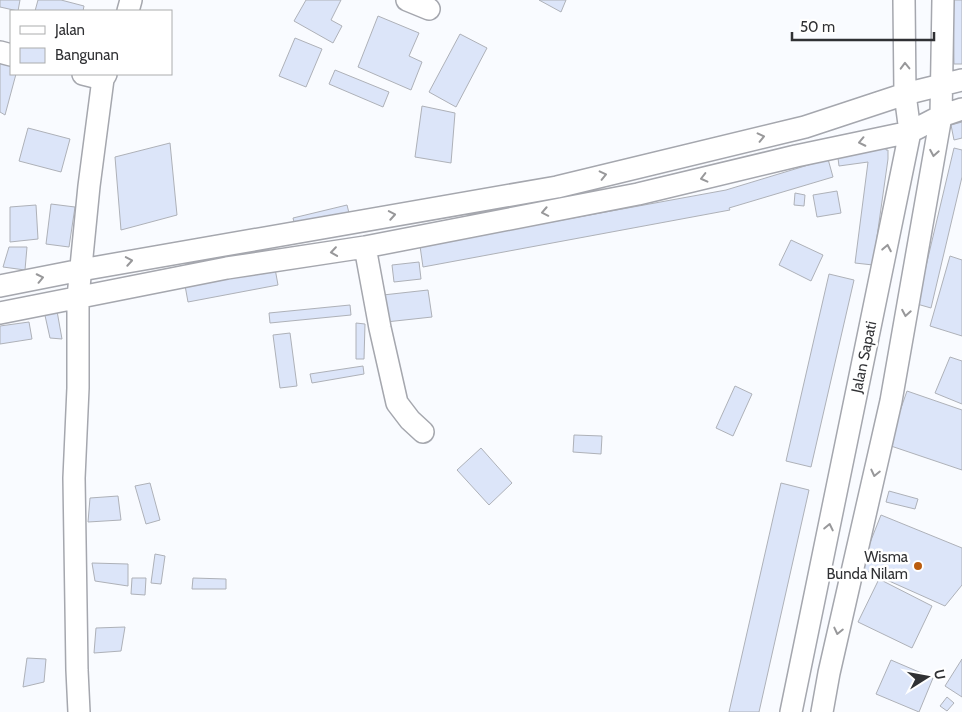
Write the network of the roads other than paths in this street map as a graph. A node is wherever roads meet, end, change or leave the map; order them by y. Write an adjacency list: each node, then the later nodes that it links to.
1 (408, 0): 4 (street)
2 (904, 0): 9 (street, Jalan Sapati, one-way to 2)
3 (943, 0): 8 (street)
4 (429, 9)
5 (90, 75): 6 (street)
6 (105, 77): 14 (street)
7 (962, 80): 8 (street)
8 (941, 86): 9 (street); 11 (street)
9 (905, 94): 12 (street, Jalan Sapati); 14 (street, one-way to 9)
10 (962, 109): 11 (street)
11 (941, 116): 12 (street); 21 (street, one-way to 21)
12 (910, 132): 13 (street, one-way to 13); 20 (street, Jalan Sapati, one-way to 12)
13 (365, 247): 16 (street, one-way to 16); 18 (street)
14 (81, 270): 15 (street, one-way to 14); 16 (street)
15 (0, 286)
16 (78, 297): 17 (street); 19 (street)
17 (0, 312)
18 (423, 432)
19 (79, 712)
20 (791, 712)
21 (822, 712)

